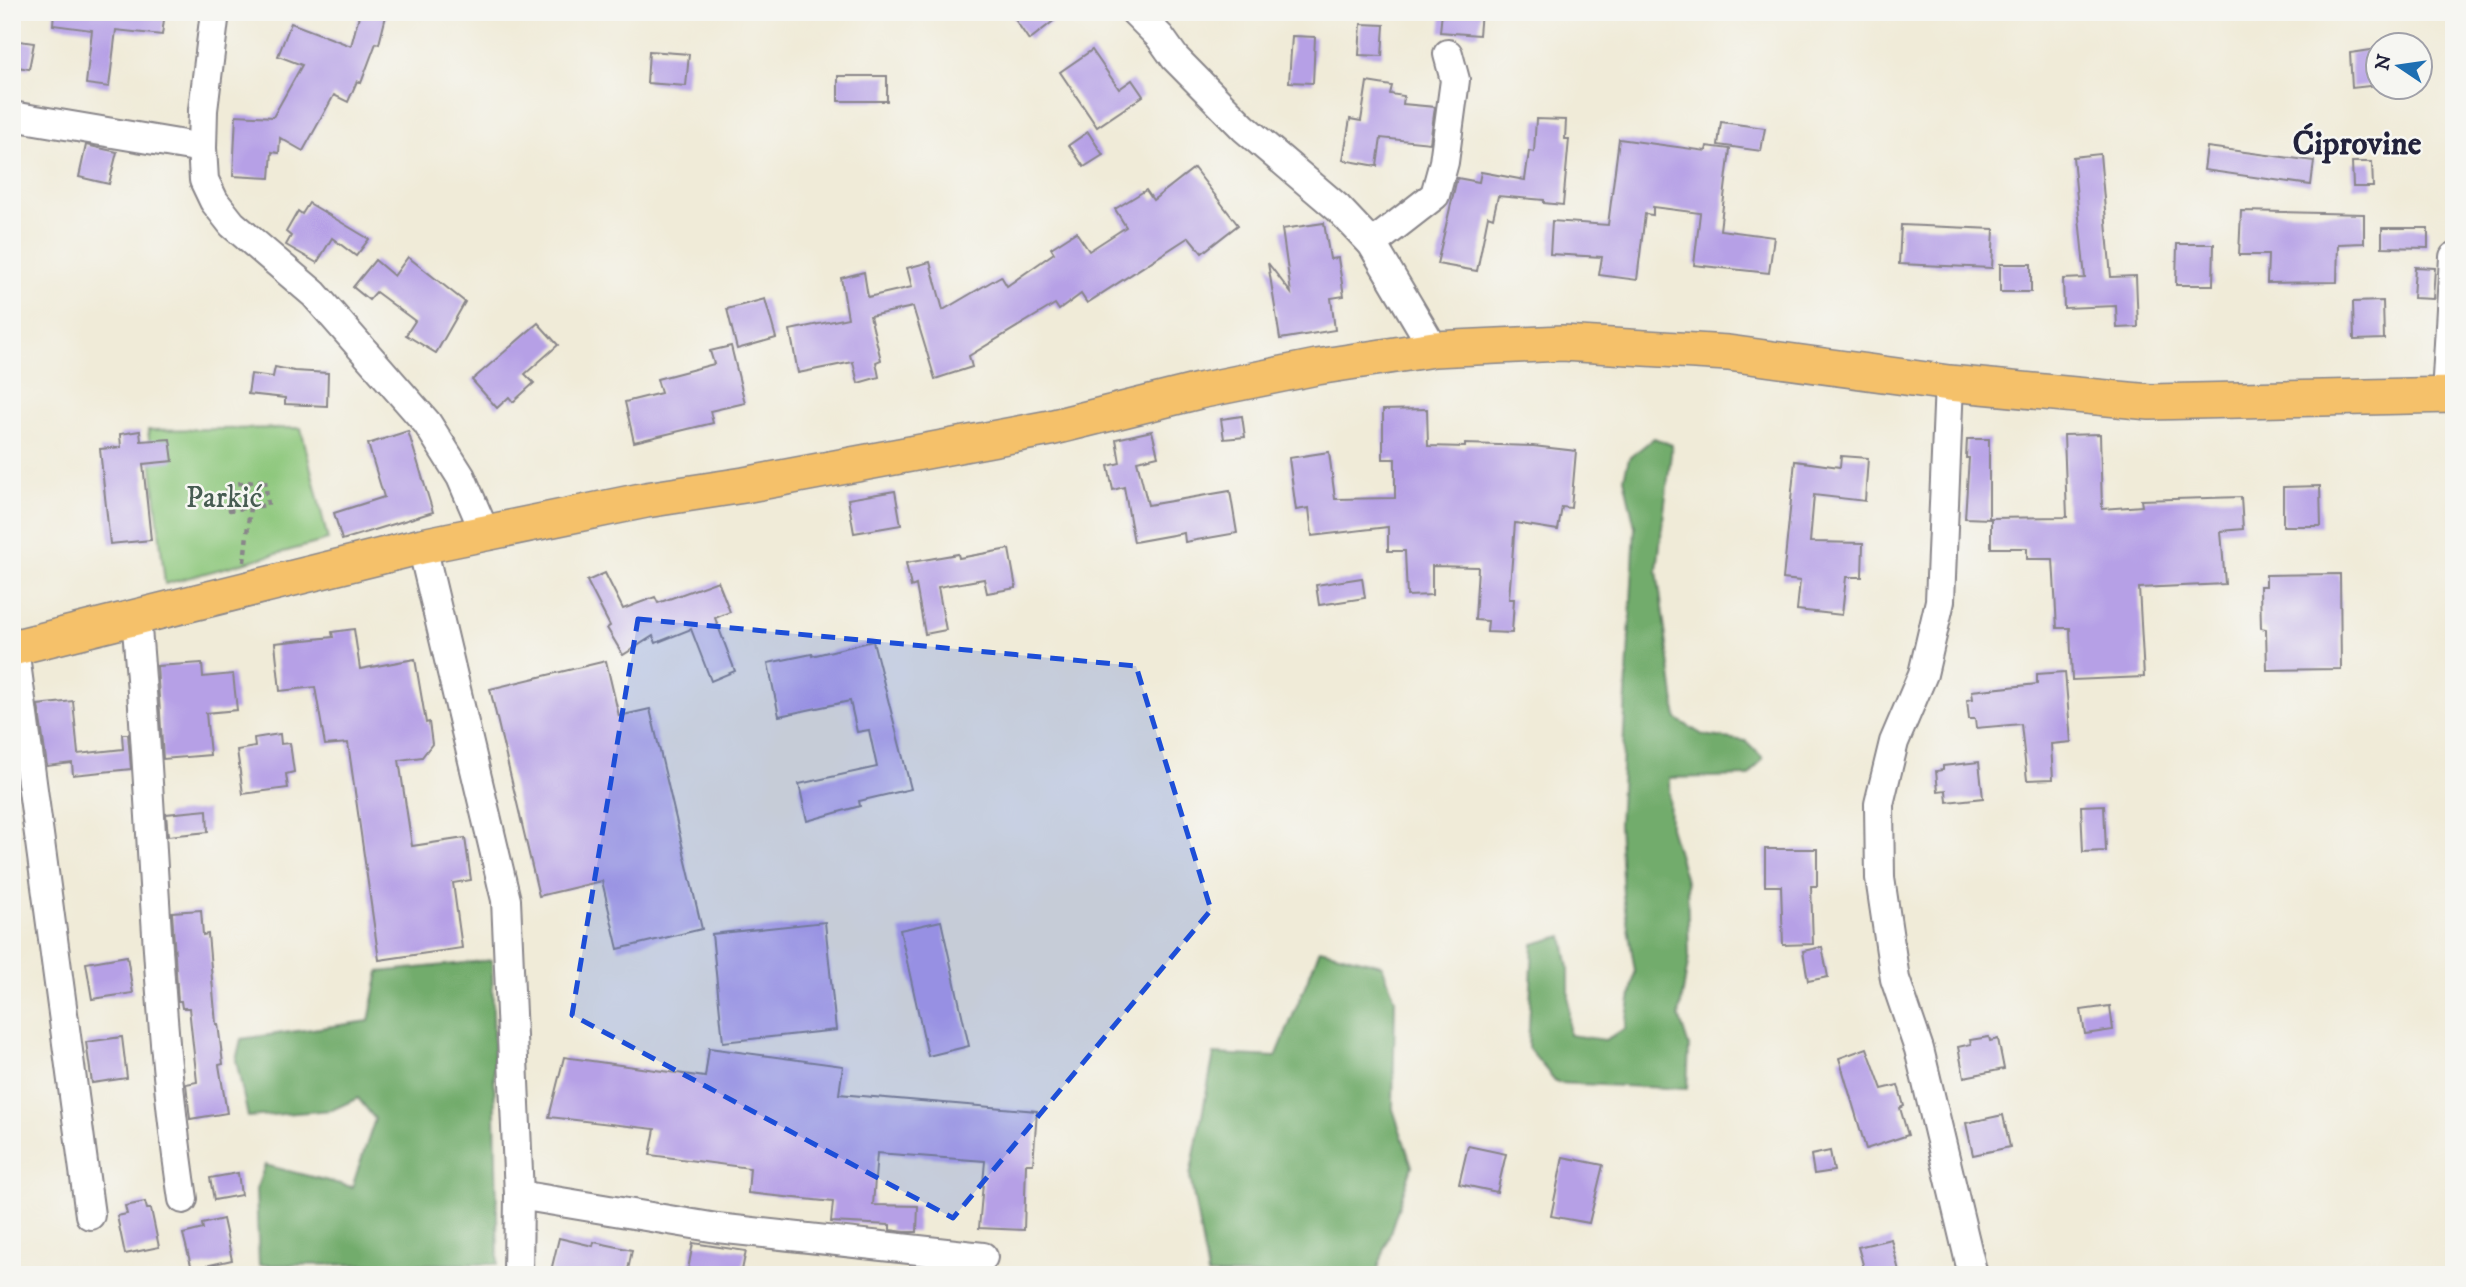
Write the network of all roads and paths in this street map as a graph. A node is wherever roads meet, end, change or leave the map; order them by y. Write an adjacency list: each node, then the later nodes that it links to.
1 (215, 12): 5 (street)
2 (1135, 12): 6 (street)
3 (1448, 54): 6 (street)
4 (12, 116): 5 (street)
5 (202, 148): 12 (street)
6 (1372, 244): 8 (street)
7 (2454, 257): 10 (street)
8 (1434, 349): 9 (main road); 12 (main road)
9 (1949, 383): 10 (main road); 22 (street)
10 (2450, 395)
11 (250, 507): 11 (path); 14 (path)
12 (485, 533): 13 (main road)
13 (422, 546): 15 (main road); 17 (street)
14 (243, 563)
15 (136, 618): 16 (main road); 18 (street)
16 (13, 648): 19 (street)
17 (519, 1195): 20 (street); 21 (street)
18 (183, 1199)
19 (90, 1215)
20 (983, 1257)
21 (518, 1275)
22 (1973, 1275)

